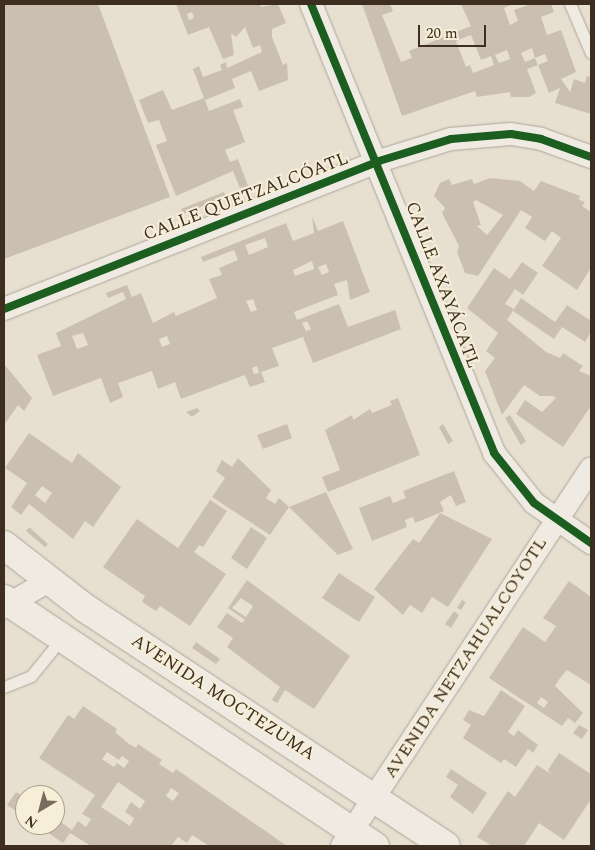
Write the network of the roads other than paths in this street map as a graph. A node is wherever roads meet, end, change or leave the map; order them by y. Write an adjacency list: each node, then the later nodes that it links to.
1 (311, 4): 5 (street, CALLE AXAYÁCATL)
2 (570, 4): 3 (lane)
3 (591, 53)
4 (591, 157): 5 (street, CALLE QUETZALCÓATL)
5 (379, 161): 6 (street, CALLE QUETZALCÓATL); 8 (street, CALLE AXAYÁCATL)
6 (4, 308)
7 (591, 469): 8 (street, AVENIDA NETZAHUALCOYOTL)
8 (556, 521): 9 (street, CALLE AXAYÁCATL); 15 (street, AVENIDA NETZAHUALCOYOTL)
9 (591, 543)
10 (4, 546): 11 (street, AVENIDA MOCTEZUMA)
11 (47, 582): 12 (street); 15 (street, AVENIDA MOCTEZUMA)
12 (6, 603): 13 (street)
13 (62, 638): 14 (lane); 16 (street)
14 (4, 687)
15 (374, 797): 16 (street, AVENIDA NETZAHUALCOYOTL); 18 (street, AVENIDA MOCTEZUMA)
16 (347, 839): 17 (street)
17 (375, 846)
18 (446, 846)

